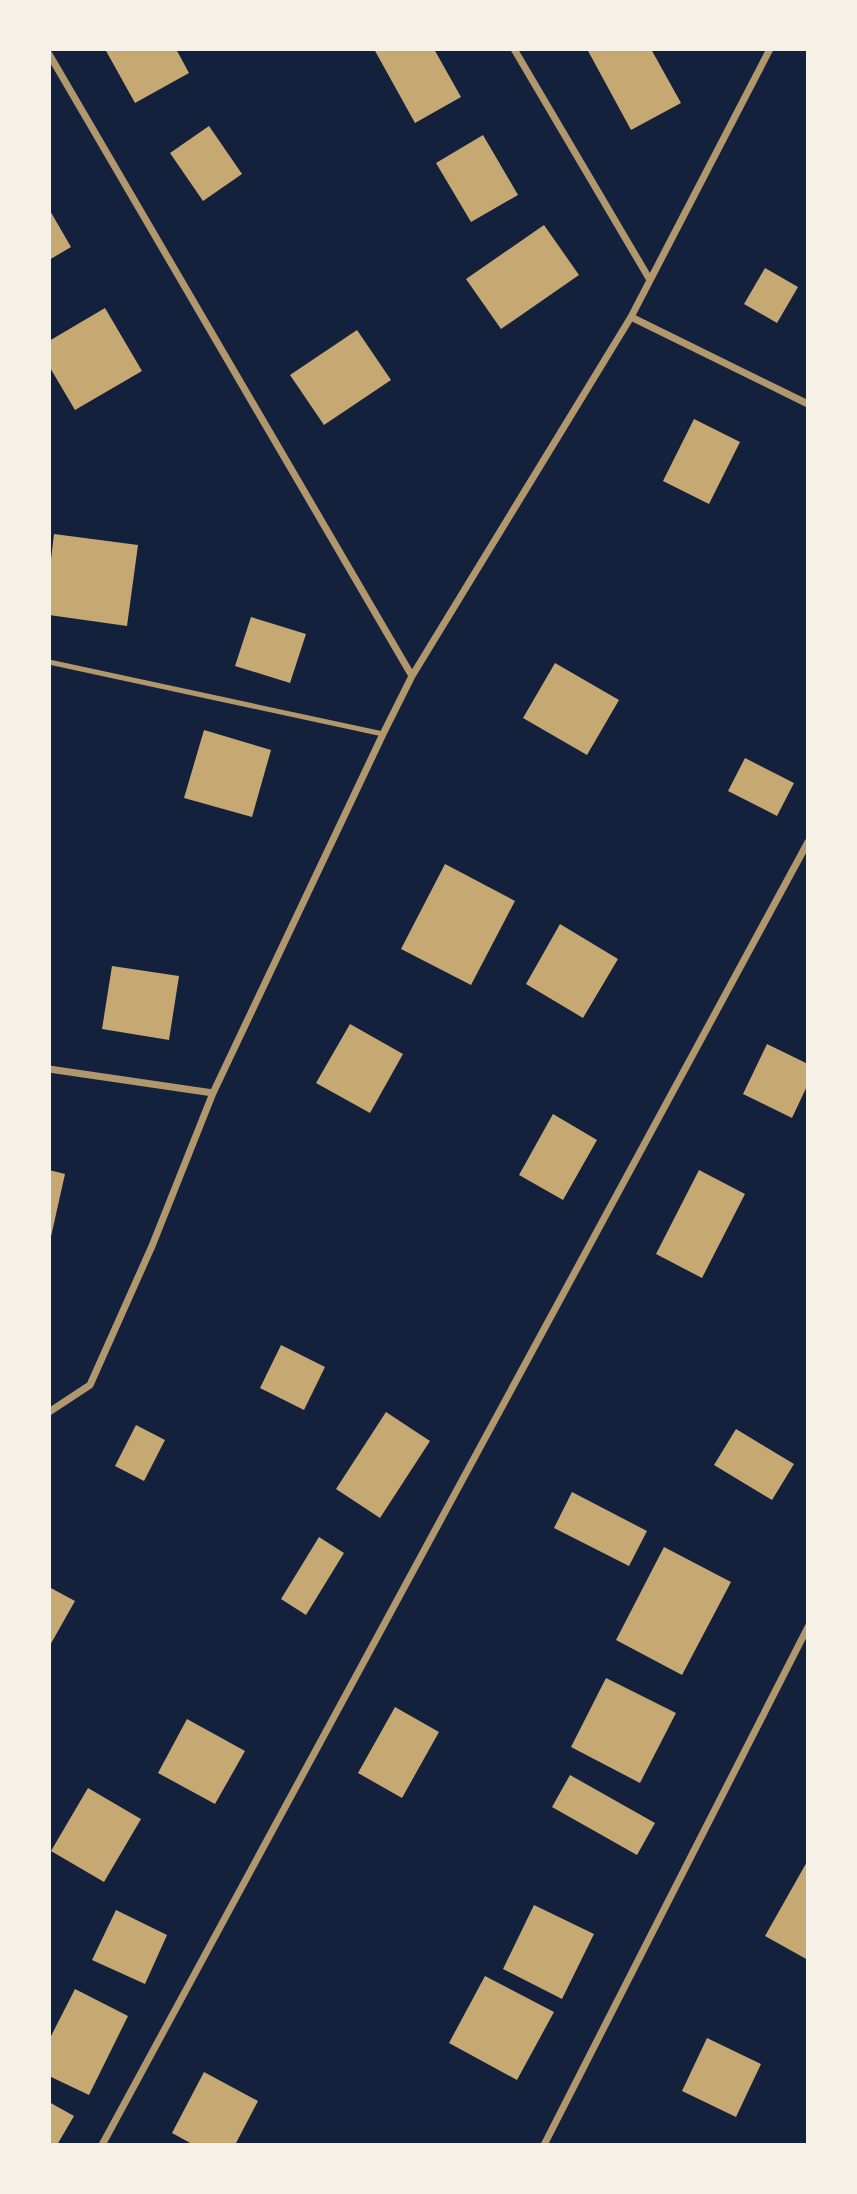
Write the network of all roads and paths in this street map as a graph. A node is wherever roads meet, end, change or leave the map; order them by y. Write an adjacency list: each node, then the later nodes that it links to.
1 (514, 49): 4 (street)
2 (770, 49): 4 (street)
3 (49, 54): 8 (street)
4 (650, 280): 5 (street)
5 (631, 317): 6 (street); 8 (street)
6 (808, 404)
7 (49, 662): 9 (lane)
8 (412, 676): 9 (street)
9 (383, 734): 12 (street)
10 (808, 842): 15 (street)
11 (49, 1069): 12 (street)
12 (213, 1093): 13 (street)
13 (49, 1412)
14 (808, 1627): 16 (street)
15 (102, 2145)
16 (544, 2145)

